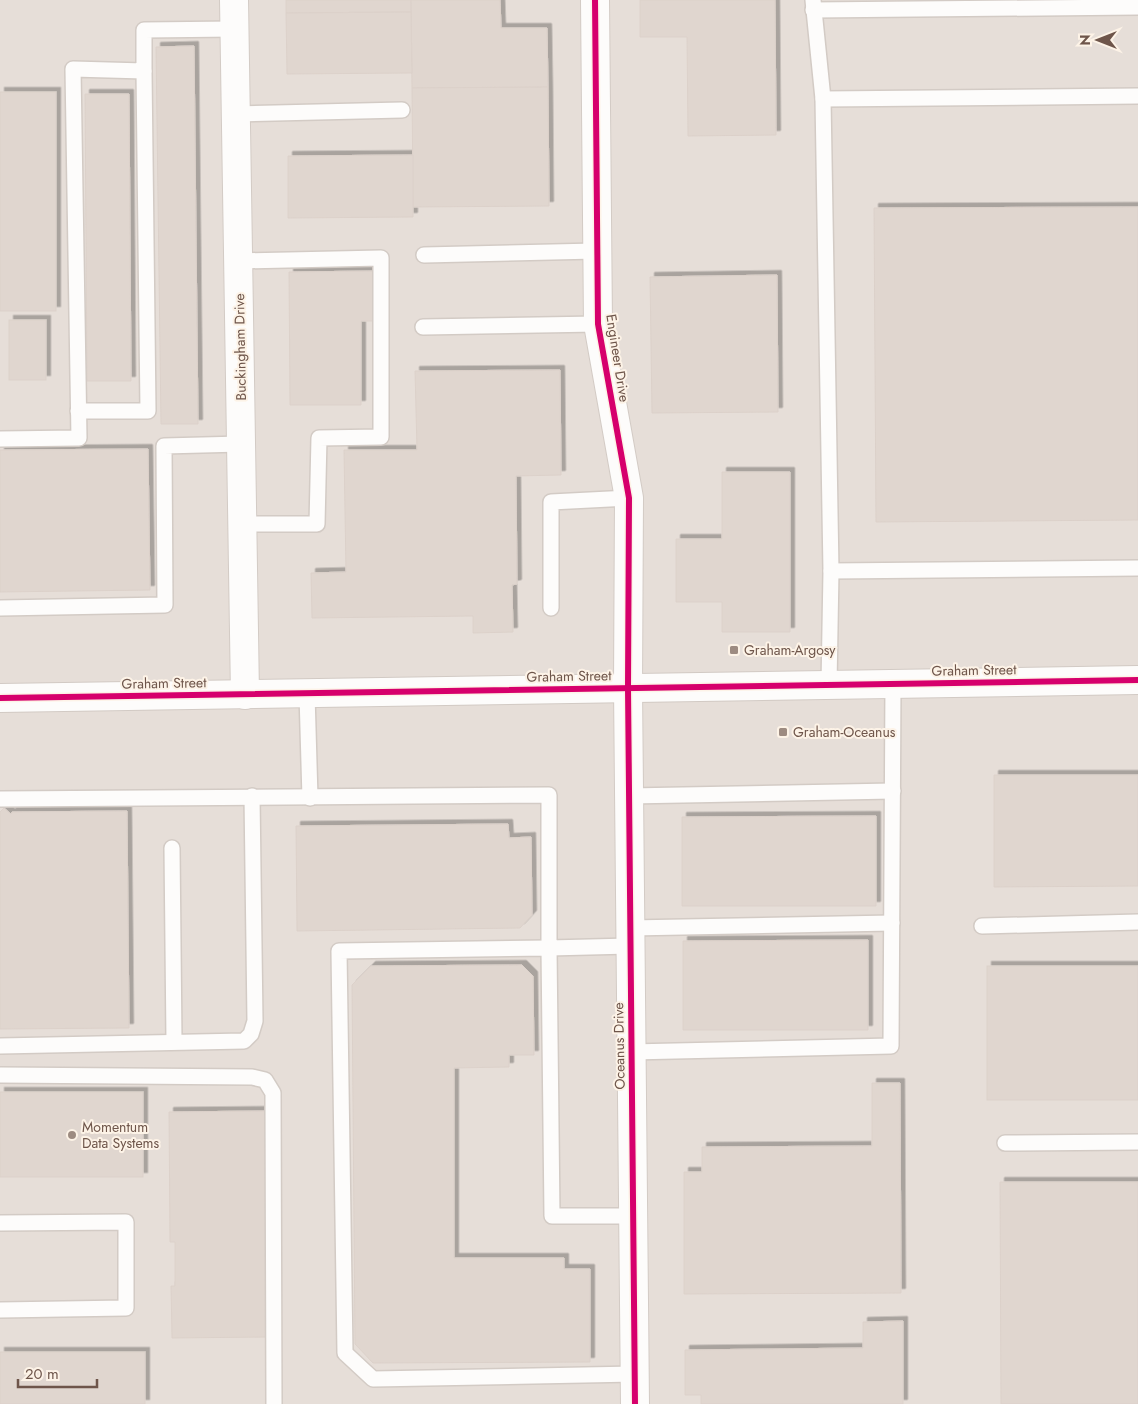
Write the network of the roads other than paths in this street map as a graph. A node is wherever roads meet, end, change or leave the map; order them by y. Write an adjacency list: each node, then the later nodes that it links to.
1 (234, 0): 5 (street, Buckingham Drive)
2 (595, 0): 11 (street, Engineer Drive)
3 (813, 5): 4 (lane); 8 (lane)
4 (1138, 7)
5 (235, 29): 6 (lane); 10 (street, Buckingham Drive)
6 (144, 71): 16 (lane); 16 (lane)
7 (1138, 96): 8 (lane)
8 (823, 99): 22 (lane)
9 (402, 110): 10 (lane)
10 (236, 114): 13 (street, Buckingham Drive)
11 (596, 251): 12 (lane); 14 (street, Engineer Drive)
12 (424, 255)
13 (238, 261): 18 (street, Buckingham Drive); 20 (lane)
14 (598, 324): 15 (lane); 19 (street, Engineer Drive)
15 (423, 327)
16 (78, 411): 17 (lane)
17 (0, 439)
18 (241, 444): 20 (street, Buckingham Drive); 23 (lane)
19 (629, 498): 24 (lane); 28 (street, Engineer Drive)
20 (243, 524): 30 (street, Buckingham Drive)
21 (1138, 568): 22 (lane)
22 (831, 571): 27 (lane)
23 (0, 608)
24 (551, 608)
25 (1138, 680): 26 (street, Graham Street)
26 (893, 683): 27 (street, Graham Street); 32 (lane)
27 (829, 685): 28 (street, Graham Street)
28 (628, 688): 29 (street, Graham Street); 34 (street, Oceanus Drive)
29 (307, 694): 30 (street, Graham Street); 35 (lane)
30 (245, 695): 31 (street, Graham Street)
31 (0, 698)
32 (893, 791): 34 (lane); 39 (lane)
33 (252, 796): 35 (lane); 36 (lane); 43 (lane)
34 (629, 796): 41 (street, Oceanus Drive)
35 (310, 798): 42 (lane)
36 (0, 799)
37 (172, 848): 43 (lane)
38 (1138, 922): 40 (lane)
39 (892, 923): 41 (lane); 45 (lane)
40 (982, 926)
41 (630, 937): 42 (lane); 45 (street, Oceanus Drive)
42 (549, 948): 49 (lane); 52 (lane)
43 (174, 1041): 44 (lane)
44 (0, 1046)
45 (631, 1052): 49 (street, Oceanus Drive)
46 (0, 1075): 53 (lane)
47 (1138, 1142): 48 (lane)
48 (1005, 1143)
49 (633, 1216): 52 (street, Oceanus Drive)
50 (0, 1223): 51 (lane)
51 (0, 1310)
52 (635, 1374): 54 (street, Oceanus Drive)
53 (274, 1404)
54 (635, 1404)

